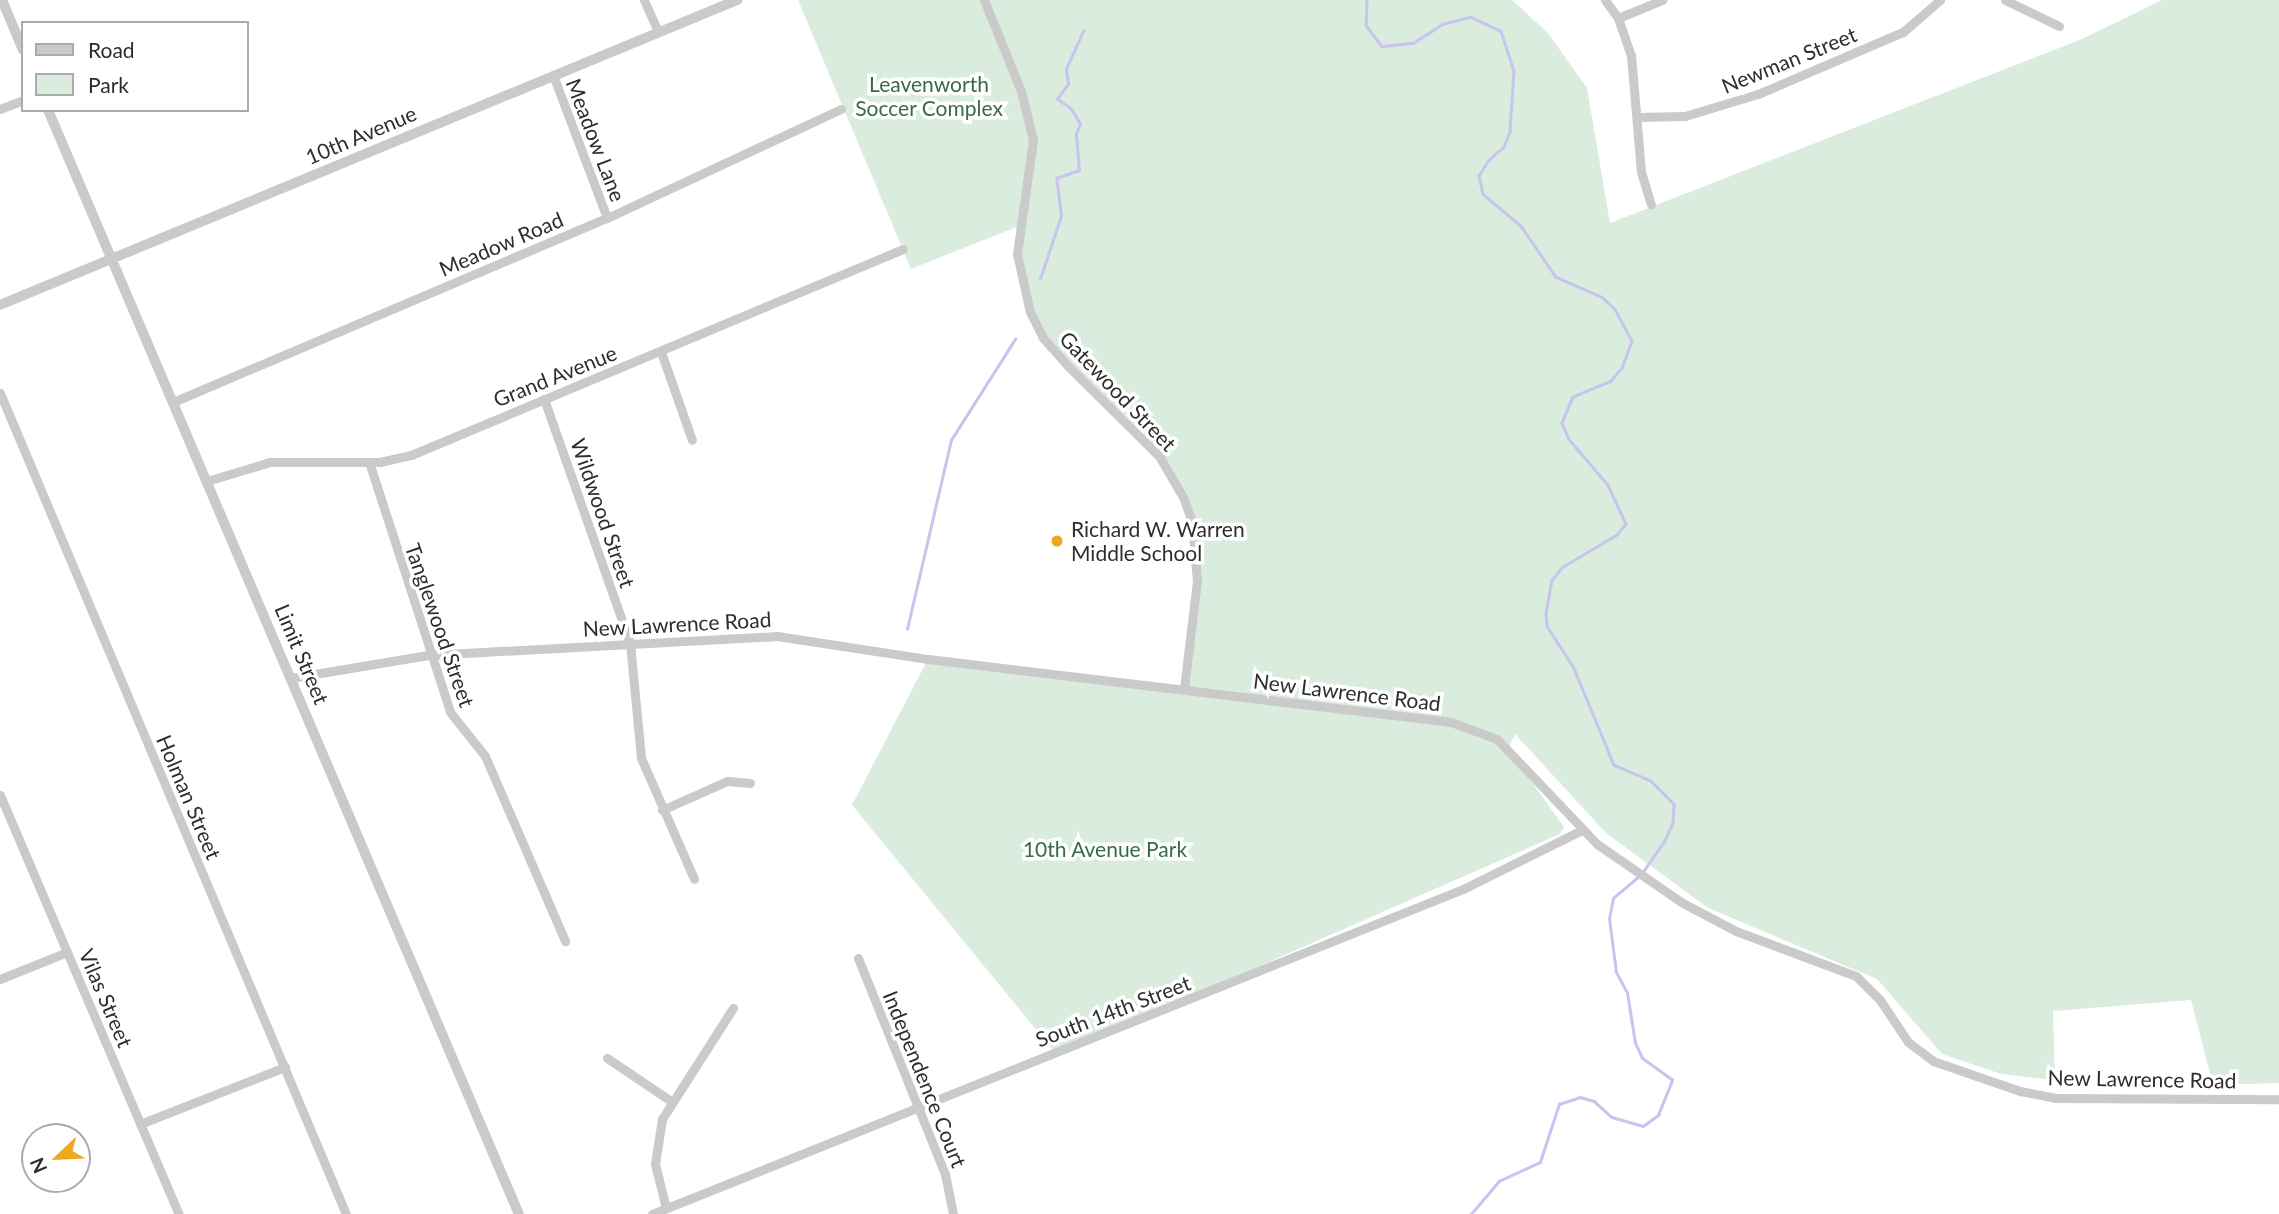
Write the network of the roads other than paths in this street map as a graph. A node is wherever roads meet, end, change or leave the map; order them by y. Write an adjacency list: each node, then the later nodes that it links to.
1 (2, 0): 12 (street)
2 (644, 0): 11 (street)
3 (737, 0): 11 (street, 10th Avenue)
4 (984, 0): 34 (street, Gatewood Street)
5 (1605, 0): 9 (street)
6 (1662, 0): 9 (street)
7 (1940, 0): 18 (street, Newman Street)
8 (2005, 0): 10 (street)
9 (1618, 18): 18 (street)
10 (2059, 26)
11 (658, 32): 13 (street, 10th Avenue)
12 (21, 45)
13 (553, 75): 20 (street, Meadow Lane); 22 (street, 10th Avenue)
14 (21, 101): 15 (street)
15 (0, 109)
16 (841, 109): 20 (street, Meadow Road)
17 (49, 112): 22 (street, Limit Street)
18 (1637, 117): 19 (street)
19 (1651, 205)
20 (607, 218): 27 (street, Meadow Road)
21 (903, 249): 24 (street, Grand Avenue)
22 (112, 259): 23 (street, 10th Avenue); 27 (street, Limit Street)
23 (0, 306)
24 (661, 352): 26 (street, Grand Avenue); 28 (street)
25 (0, 393): 46 (street, Holman Street)
26 (544, 399): 29 (street, Grand Avenue); 31 (street, Wildwood Street)
27 (173, 402): 30 (street, Limit Street)
28 (692, 440)
29 (369, 462): 30 (street, Grand Avenue); 32 (street, Tanglewood Street)
30 (207, 481): 33 (street, Limit Street)
31 (630, 643): 32 (street, New Lawrence Road); 34 (street, New Lawrence Road); 37 (street, Wildwood Street)
32 (428, 655): 33 (street, New Lawrence Road); 40 (street, Tanglewood Street)
33 (291, 678): 54 (street, Limit Street)
34 (1184, 688): 38 (street, New Lawrence Road)
35 (750, 783): 37 (street)
36 (0, 795): 41 (street, Vilas Street)
37 (662, 810): 39 (street, Wildwood Street)
38 (1582, 830): 47 (street, New Lawrence Road); 49 (street, South 14th Street)
39 (694, 879)
40 (565, 941)
41 (67, 952): 43 (street); 50 (street, Vilas Street)
42 (858, 958): 49 (street, Independence Court)
43 (0, 979)
44 (733, 1008): 48 (street)
45 (607, 1058): 48 (street)
46 (285, 1067): 50 (street); 53 (street, Holman Street)
47 (2279, 1100)
48 (671, 1101): 51 (street)
49 (917, 1107): 51 (street, South 14th Street); 56 (street, Independence Court)
50 (140, 1124): 52 (street, Vilas Street)
51 (666, 1209): 55 (street, South 14th Street)
52 (179, 1214)
53 (346, 1214)
54 (519, 1214)
55 (652, 1214)
56 (953, 1214)

